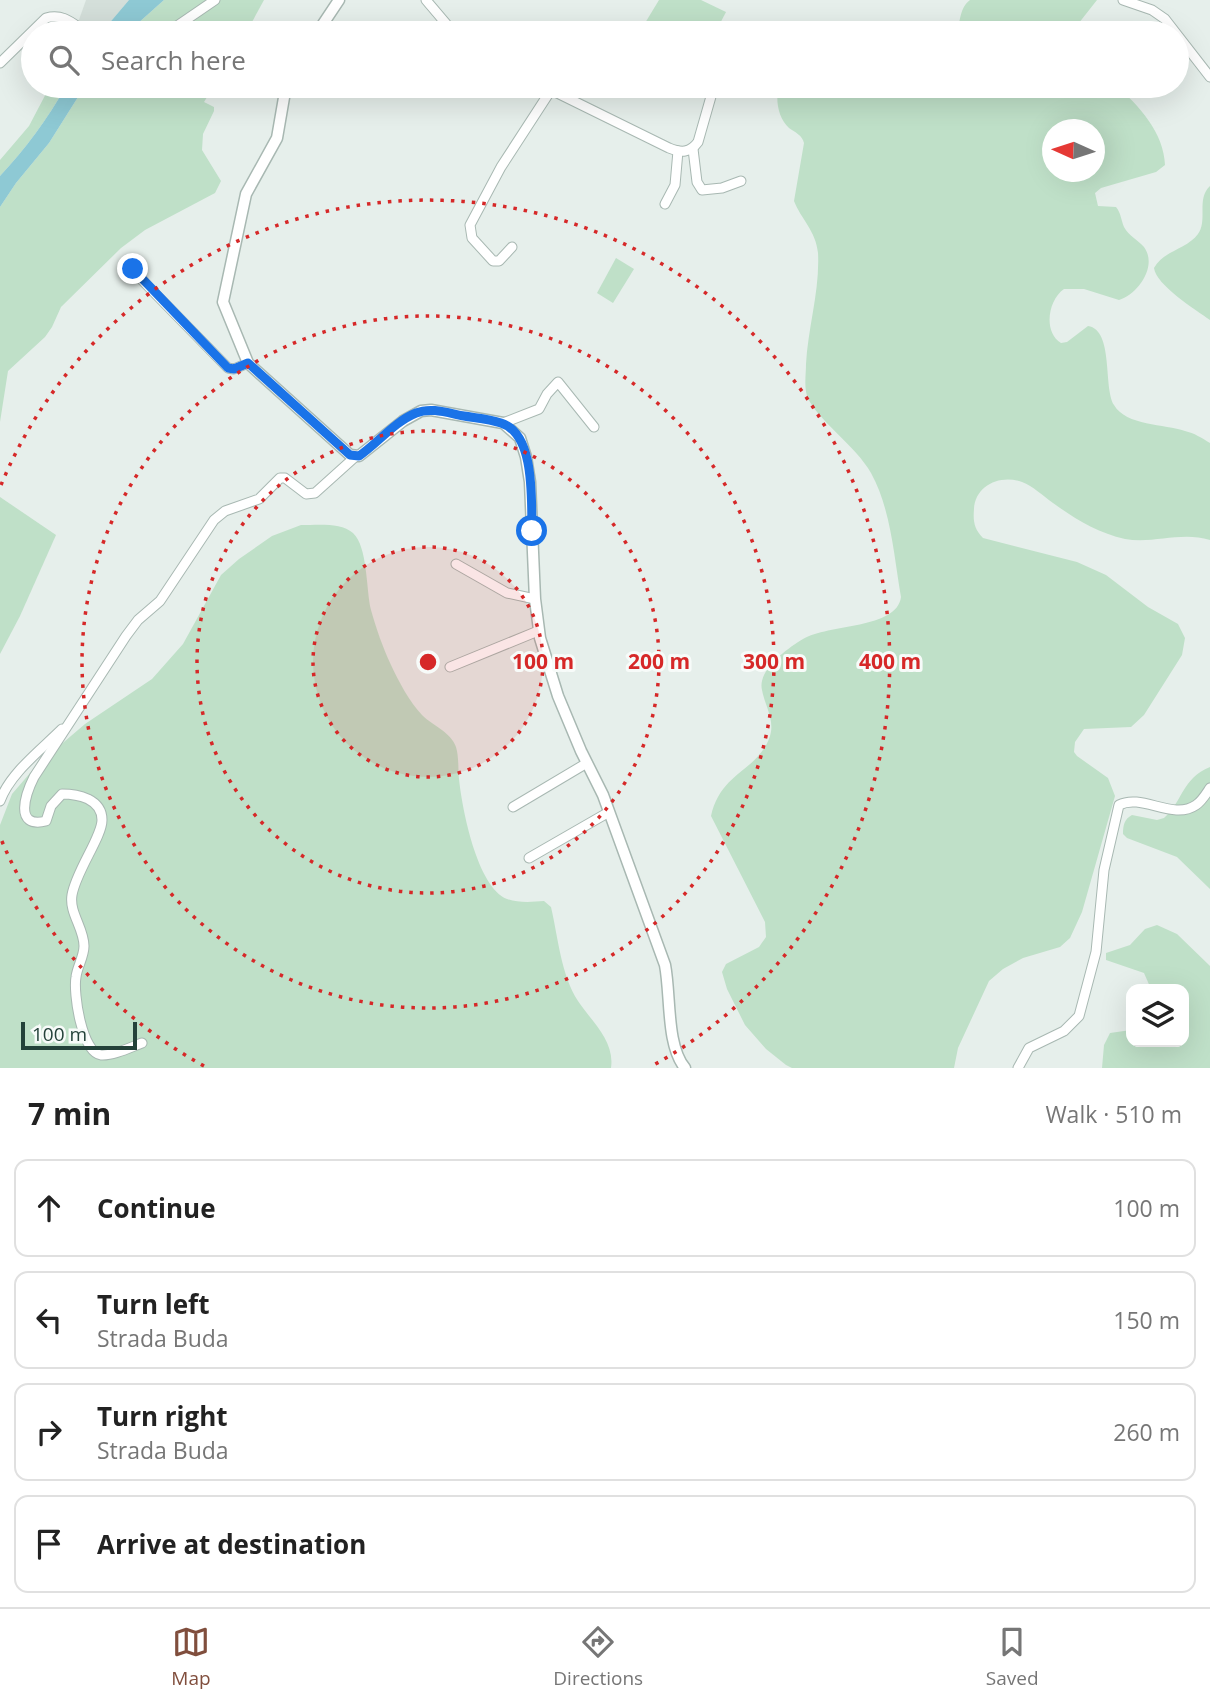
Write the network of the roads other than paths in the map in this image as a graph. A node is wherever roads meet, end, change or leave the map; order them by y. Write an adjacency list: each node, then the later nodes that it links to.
1 (215, 0): 7 (street)
2 (426, 0): 9 (street)
3 (1123, 0): 10 (street)
4 (332, 2): 8 (street)
5 (43, 21): 6 (street)
6 (70, 21)
7 (184, 21)
8 (323, 21)
9 (444, 21)
10 (1167, 21)
11 (21, 42): 13 (street)
12 (1189, 50): 14 (street)
13 (0, 63)
14 (1210, 77)
15 (284, 98): 25 (street)
16 (541, 98): 23 (street)
17 (568, 98): 20 (street)
18 (711, 98): 19 (street)
19 (693, 149): 20 (street); 21 (street)
20 (678, 151): 22 (street)
21 (741, 181)
22 (665, 204)
23 (512, 247)
24 (131, 262): 25 (street)
25 (248, 363): 28 (street)
26 (503, 423): 27 (street); 28 (street); 30 (street)
27 (594, 427)
28 (355, 457): 33 (street)
29 (456, 564): 30 (street)
30 (535, 599): 31 (street)
31 (538, 631): 32 (street); 34 (street)
32 (450, 667)
33 (79, 710): 36 (street); 40 (street)
34 (587, 763): 37 (street); 38 (street)
35 (1210, 788): 42 (street)
36 (0, 801)
37 (513, 807)
38 (609, 812): 39 (street); 41 (street)
39 (529, 858)
40 (142, 1044)
41 (685, 1068)
42 (1018, 1068)

